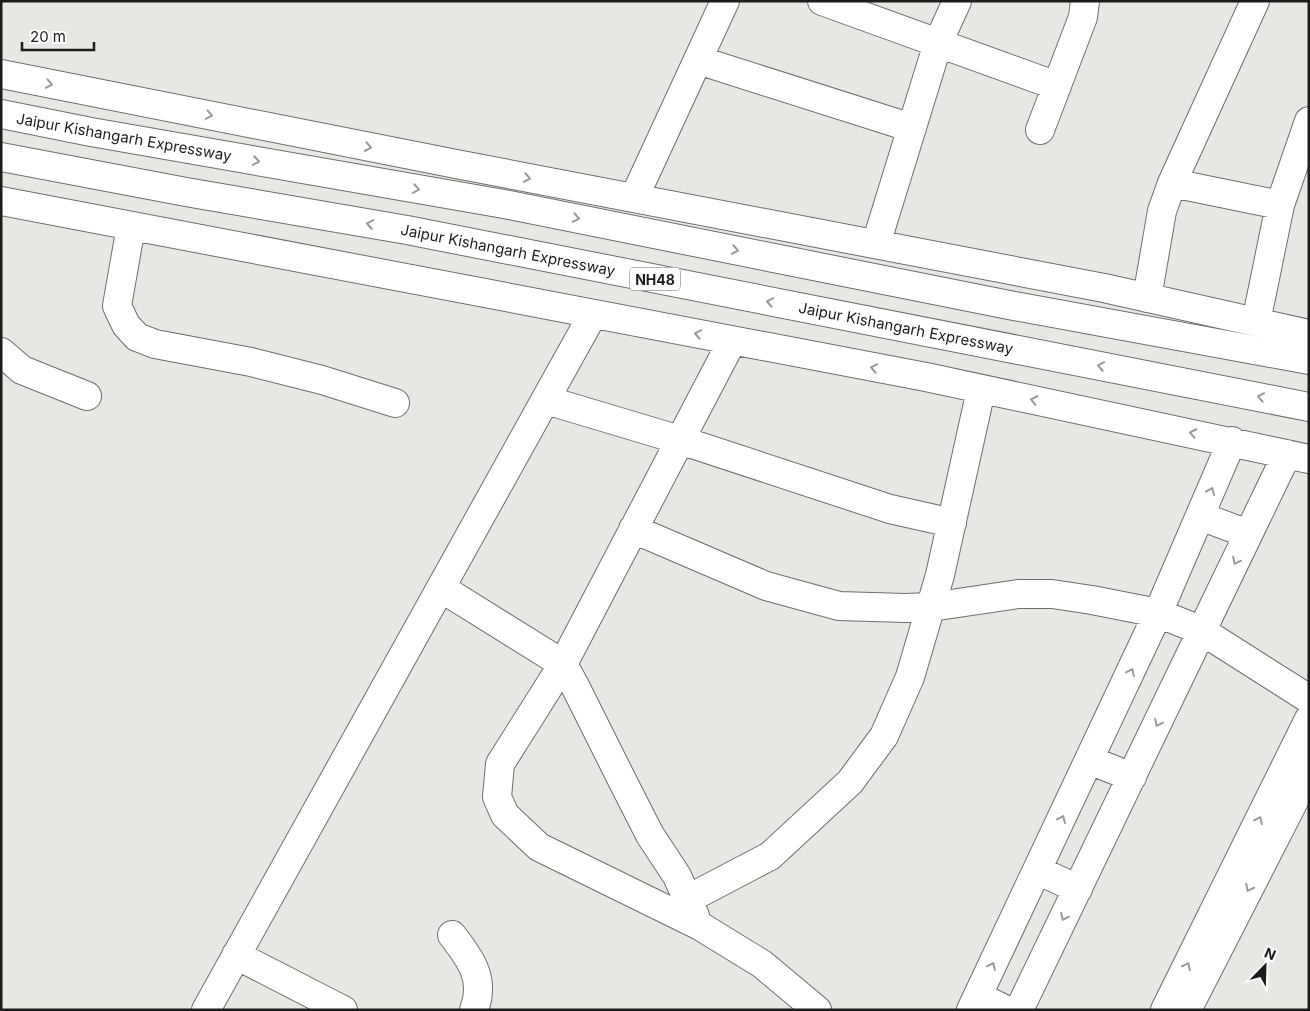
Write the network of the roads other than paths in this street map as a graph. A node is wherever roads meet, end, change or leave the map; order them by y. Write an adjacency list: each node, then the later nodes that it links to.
1 (725, 1): 7 (main road)
2 (822, 1): 6 (main road)
3 (957, 1): 6 (main road)
4 (1086, 1): 9 (main road)
5 (1254, 1): 15 (main road)
6 (938, 43): 9 (main road); 12 (main road)
7 (698, 60): 12 (main road); 16 (main road)
8 (1, 74): 16 (main road, one-way to 16)
9 (1057, 86): 13 (main road)
10 (1, 114): 27 (main road, Jaipur Kishangarh Expressway, one-way to 27)
11 (1309, 121): 17 (main road)
12 (912, 128): 20 (main road)
13 (1040, 130)
14 (1, 156): 32 (main road, Jaipur Kishangarh Expressway / NH48, one-way to 14)
15 (1172, 183): 17 (main road); 21 (main road)
16 (634, 198): 20 (main road)
17 (1280, 205): 23 (main road)
18 (3, 209): 19 (main road)
19 (131, 226): 22 (main road); 31 (main road)
20 (876, 244): 21 (main road)
21 (1147, 298): 23 (main road)
22 (593, 314): 25 (main road, one-way to 22); 30 (main road)
23 (1256, 322): 24 (main road)
24 (1309, 334)
25 (732, 341): 28 (main road, one-way to 25); 33 (main road)
26 (1, 352): 29 (main road)
27 (1309, 360)
28 (981, 390): 34 (main road, one-way to 28); 37 (main road)
29 (87, 396)
30 (546, 400): 33 (main road); 40 (main road)
31 (395, 402)
32 (1309, 407)
33 (680, 440): 37 (main road); 38 (main road)
34 (1232, 441): 35 (main road); 36 (main road, one-way to 34)
35 (1298, 456): 39 (main road)
36 (1200, 516): 39 (main road); 42 (main road)
37 (952, 523): 41 (main road)
38 (633, 529): 41 (main road); 44 (main road)
39 (1248, 534): 43 (main road, one-way to 43)
40 (440, 588): 44 (main road); 56 (main road)
41 (931, 607): 42 (main road); 53 (main road)
42 (1158, 613): 43 (main road); 47 (main road, one-way to 42)
43 (1202, 631): 45 (main road); 49 (main road, one-way to 49)
44 (562, 664): 53 (main road); 54 (main road)
45 (1309, 699)
46 (1309, 719): 64 (main road, one-way to 46)
47 (1090, 760): 49 (main road); 51 (main road, one-way to 47)
48 (1309, 766): 50 (main road)
49 (1132, 777): 52 (main road)
50 (1301, 804): 65 (main road, one-way to 65)
51 (1038, 870): 52 (main road); 57 (main road, one-way to 51)
52 (1078, 889): 63 (main road, one-way to 63)
53 (688, 899): 54 (main road)
54 (700, 926): 61 (main road)
55 (452, 935): 60 (main road)
56 (236, 956): 58 (main road); 59 (main road)
57 (974, 1003): 62 (main road)
58 (206, 1010)
59 (343, 1010)
60 (474, 1010)
61 (817, 1010)
62 (1006, 1010)
63 (1019, 1010)
64 (1165, 1010)
65 (1187, 1010)

